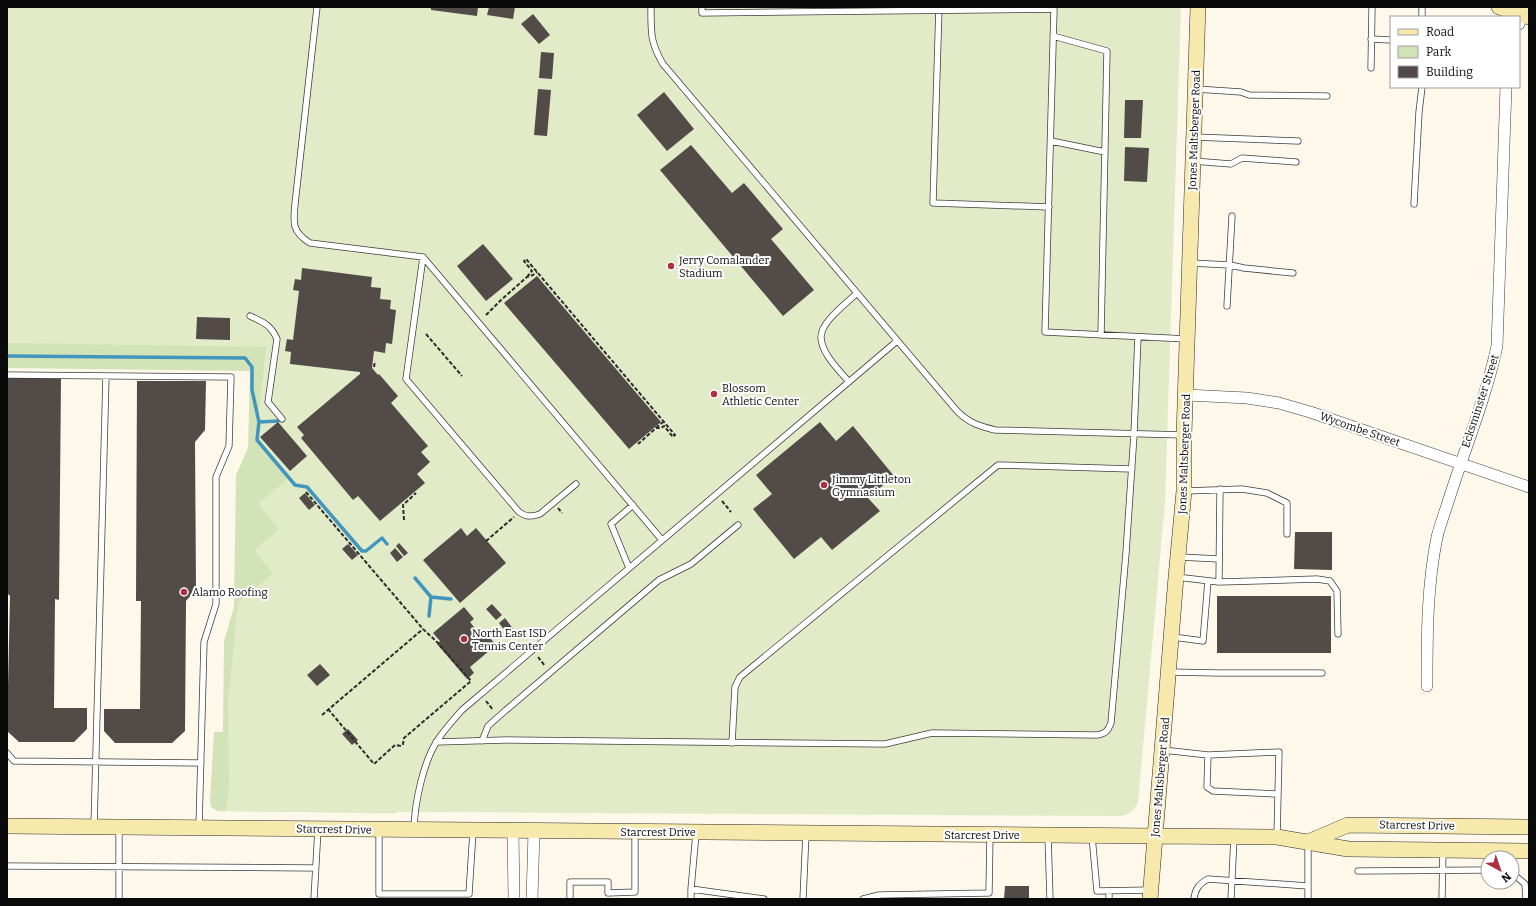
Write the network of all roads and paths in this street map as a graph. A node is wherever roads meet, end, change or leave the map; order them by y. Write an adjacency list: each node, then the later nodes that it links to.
1 (317, 7): 26 (lane)
2 (651, 7): 32 (lane)
3 (702, 7): 7 (lane)
4 (1198, 7): 15 (main road, Jones Maltsberger Road)
5 (1372, 7): 10 (lane)
6 (1499, 7): 8 (main road)
7 (939, 9): 9 (lane); 24 (lane)
8 (1523, 16)
9 (1053, 36): 18 (lane); 20 (lane)
10 (1371, 39): 11 (lane); 12 (lane)
11 (1390, 40)
12 (1371, 68)
13 (1422, 88): 23 (lane)
14 (1506, 88): 54 (street, Ecksminster Street)
15 (1196, 89): 16 (lane); 17 (main road, Jones Maltsberger Road)
16 (1327, 96)
17 (1194, 137): 19 (lane); 21 (main road, Jones Maltsberger Road)
18 (1050, 141): 20 (lane); 24 (lane)
19 (1298, 141)
20 (1105, 152): 37 (lane)
21 (1193, 161): 22 (lane); 27 (main road, Jones Maltsberger Road)
22 (1296, 162)
23 (1414, 204)
24 (1049, 207): 37 (lane)
25 (1232, 216): 28 (lane)
26 (423, 257): 63 (lane); 64 (lane)
27 (1190, 263): 28 (lane); 39 (main road, Jones Maltsberger Road)
28 (1230, 265): 30 (lane); 33 (lane)
29 (537, 272): 31 (path); 31 (path); 49 (path)
30 (1293, 272)
31 (527, 277): 34 (path)
32 (857, 293): 40 (lane); 46 (lane)
33 (1227, 306)
34 (486, 315)
35 (250, 316): 48 (lane)
36 (426, 334): 45 (path)
37 (1101, 335): 38 (lane)
38 (1138, 336): 39 (lane); 51 (lane)
39 (1187, 339): 47 (main road, Jones Maltsberger Road)
40 (897, 341): 46 (lane); 51 (lane)
41 (375, 361): 42 (path)
42 (374, 367)
43 (7, 375): 44 (lane)
44 (106, 376): 95 (lane); 96 (lane)
45 (462, 376)
46 (849, 382): 70 (lane)
47 (1186, 395): 52 (main road, Jones Maltsberger Road); 54 (street, Wycombe Street)
48 (282, 419)
49 (664, 421): 50 (path); 50 (path)
50 (656, 428): 53 (path)
51 (1134, 434): 52 (lane); 55 (lane)
52 (1184, 435): 59 (main road, Jones Maltsberger Road)
53 (638, 444)
54 (1460, 463): 57 (street, Wycombe Street); 84 (street, Ecksminster Street)
55 (1132, 469): 91 (lane); 91 (lane)
56 (576, 484): 64 (lane)
57 (1529, 487)
58 (1220, 489): 59 (lane); 68 (lane); 72 (lane)
59 (1184, 491): 71 (main road, Jones Maltsberger Road)
60 (306, 492): 77 (path)
61 (416, 493): 66 (path)
62 (722, 501): 65 (path)
63 (633, 505): 70 (lane); 73 (lane)
64 (519, 512): 69 (path)
65 (731, 512)
66 (404, 520)
67 (738, 525): 89 (lane)
68 (1287, 534)
69 (486, 540)
70 (662, 540): 73 (lane)
71 (1178, 557): 72 (lane); 74 (main road, Jones Maltsberger Road)
72 (1219, 559): 76 (lane)
73 (629, 568): 90 (lane)
74 (1176, 577): 75 (lane); 79 (main road, Jones Maltsberger Road)
75 (1208, 581): 76 (lane); 79 (lane)
76 (1219, 582): 78 (lane)
77 (423, 629): 86 (path); 86 (path)
78 (1338, 634)
79 (1171, 636): 82 (main road, Jones Maltsberger Road)
80 (538, 657): 81 (path)
81 (547, 668)
82 (1168, 672): 83 (lane); 92 (main road, Jones Maltsberger Road)
83 (1322, 673)
84 (1426, 686)
85 (486, 702): 87 (path)
86 (328, 709): 88 (path)
87 (495, 712)
88 (322, 715)
89 (482, 741): 90 (lane); 91 (lane)
90 (436, 742): 105 (lane)
91 (732, 743)
92 (1162, 750): 94 (lane); 115 (main road, Jones Maltsberger Road)
93 (7, 753): 95 (lane)
94 (1208, 755): 97 (lane); 97 (lane)
95 (96, 762): 96 (lane); 99 (lane)
96 (201, 763): 102 (lane)
97 (1278, 794): 117 (lane)
98 (7, 826): 99 (main road, Starcrest Drive)
99 (94, 827): 100 (main road, Starcrest Drive)
100 (120, 827): 102 (main road, Starcrest Drive); 122 (lane)
101 (1529, 827): 118 (main road, Starcrest Drive)
102 (199, 828): 103 (main road, Starcrest Drive)
103 (318, 829): 104 (main road, Starcrest Drive); 123 (lane)
104 (379, 830): 105 (main road, Starcrest Drive); 135 (lane)
105 (414, 830): 106 (main road, Starcrest Drive)
106 (473, 830): 107 (main road, Starcrest Drive); 135 (lane)
107 (513, 831): 108 (main road, Starcrest Drive); 140 (street)
108 (534, 831): 109 (main road, Starcrest Drive); 141 (street)
109 (635, 832): 110 (main road, Starcrest Drive); 133 (lane)
110 (696, 832): 111 (main road, Starcrest Drive); 130 (lane)
111 (806, 833): 112 (main road, Starcrest Drive); 145 (lane)
112 (990, 835): 113 (main road, Starcrest Drive); 134 (lane)
113 (1048, 836): 114 (main road, Starcrest Drive); 147 (lane)
114 (1092, 836): 115 (main road, Starcrest Drive); 131 (lane)
115 (1155, 836): 116 (main road, Starcrest Drive); 132 (main road, Jones Maltsberger Road)
116 (1234, 837): 117 (main road, Starcrest Drive); 128 (lane)
117 (1277, 837): 118 (main road, Starcrest Drive)
118 (1308, 842): 119 (main road, Starcrest Drive); 129 (lane)
119 (1444, 850): 120 (main road, Starcrest Drive); 124 (lane)
120 (1529, 851)
121 (7, 866): 122 (lane)
122 (119, 866): 123 (lane); 138 (lane)
123 (315, 868): 139 (lane)
124 (1443, 869): 125 (lane); 126 (lane); 152 (lane)
125 (1480, 870)
126 (1358, 871)
127 (1520, 880): 153 (lane)
128 (1232, 882): 129 (lane); 149 (lane); 150 (lane)
129 (1308, 886): 151 (lane)
130 (691, 889): 137 (lane); 143 (lane)
131 (1109, 891): 132 (lane); 148 (lane)
132 (1151, 894)
133 (608, 896): 142 (lane)
134 (989, 896): 136 (lane)
135 (379, 897)
136 (899, 897): 146 (lane)
137 (749, 898): 144 (lane)
138 (119, 899)
139 (314, 899)
140 (514, 899)
141 (532, 899)
142 (570, 899)
143 (691, 899)
144 (764, 899)
145 (803, 899)
146 (863, 899)
147 (1050, 899)
148 (1109, 899)
149 (1194, 899)
150 (1231, 899)
151 (1308, 899)
152 (1442, 899)
153 (1526, 899)

